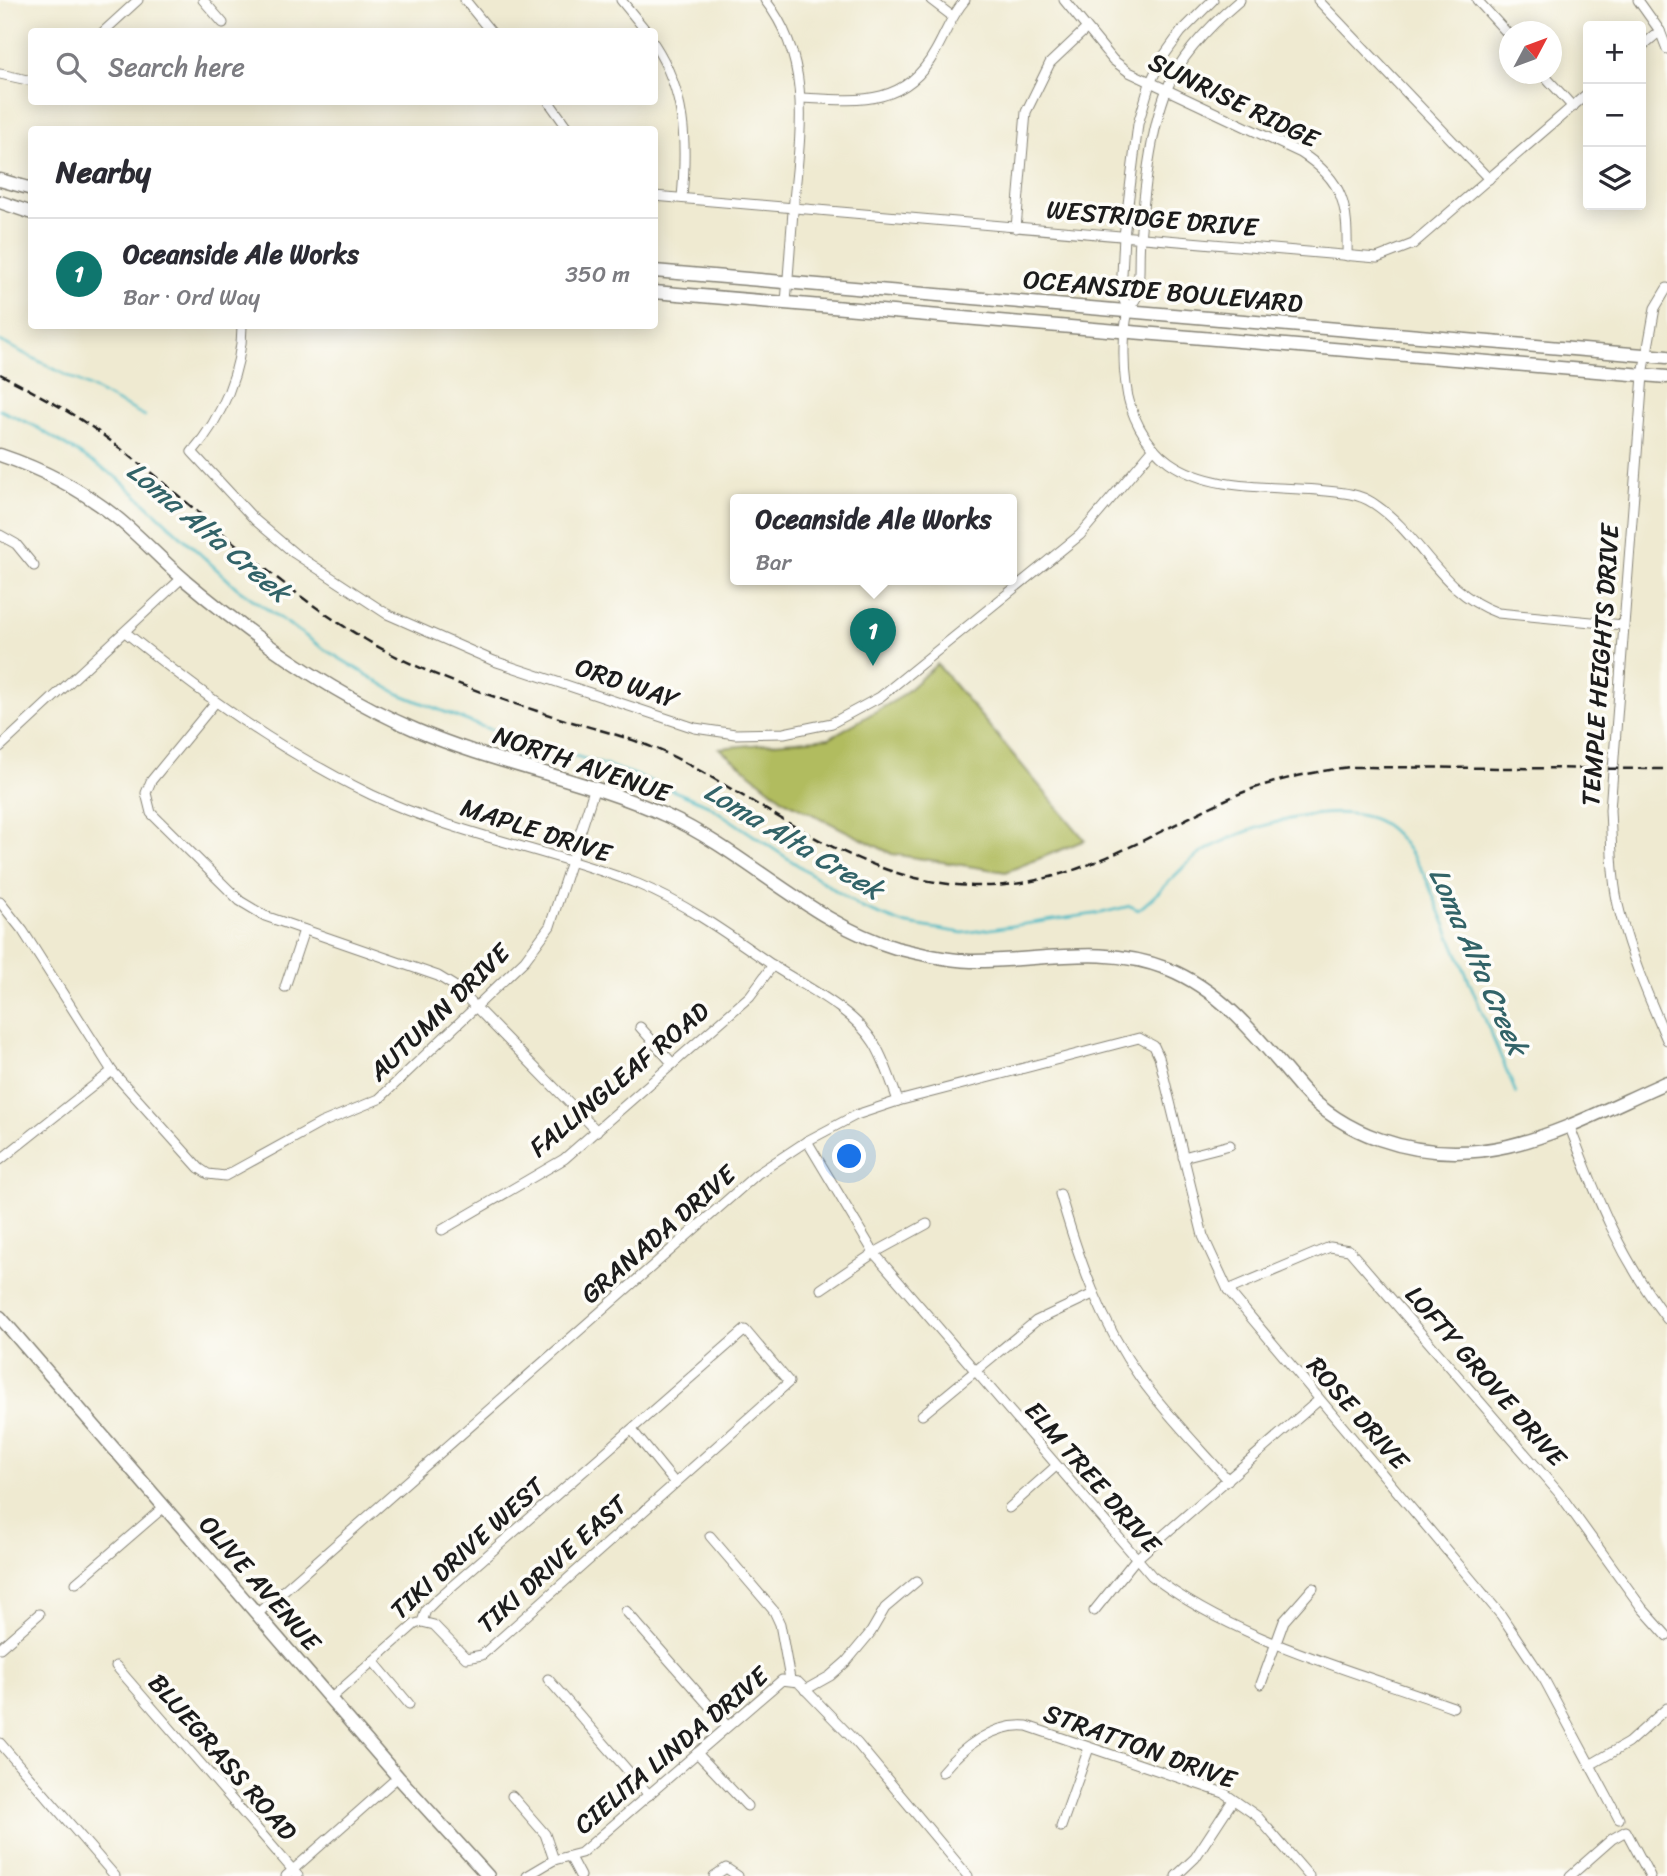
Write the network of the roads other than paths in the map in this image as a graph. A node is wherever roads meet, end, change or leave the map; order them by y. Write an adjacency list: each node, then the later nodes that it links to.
1 (138, 0): 17 (street)
2 (203, 0): 15 (street)
3 (464, 0): 18 (street)
4 (621, 0): 19 (street)
5 (765, 0): 30 (street)
6 (931, 0): 14 (street)
7 (965, 0): 14 (street)
8 (1064, 0): 20 (street, SUNRISE RIDGE)
9 (1213, 0): 27 (street)
10 (1240, 0): 29 (street)
11 (1318, 0): 35 (street)
12 (1477, 0): 16 (street)
13 (1638, 0): 21 (street)
14 (952, 16): 30 (street)
15 (223, 23)
16 (1499, 24)
17 (107, 28)
18 (488, 28)
19 (644, 28)
20 (1086, 29): 27 (street, SUNRISE RIDGE); 43 (street)
21 (1660, 31): 22 (street); 23 (street)
22 (1646, 43)
23 (1667, 49)
24 (658, 52): 39 (street)
25 (0, 74): 26 (street)
26 (28, 80)
27 (1150, 83): 29 (street, SUNRISE RIDGE); 44 (street)
28 (1552, 84): 33 (street)
29 (1166, 90): 45 (street); 46 (street, SUNRISE RIDGE)
30 (802, 98): 41 (street)
31 (1583, 98): 33 (street, WESTRIDGE DRIVE)
32 (551, 105): 34 (street)
33 (1573, 107): 35 (street, WESTRIDGE DRIVE)
34 (566, 126)
35 (1489, 179): 46 (street, WESTRIDGE DRIVE)
36 (0, 180): 37 (main road)
37 (28, 188)
38 (658, 196): 39 (street, WESTRIDGE DRIVE)
39 (682, 198): 41 (street, WESTRIDGE DRIVE)
40 (0, 202): 42 (main road)
41 (794, 208): 43 (street, WESTRIDGE DRIVE); 48 (street)
42 (28, 212)
43 (1016, 228): 44 (street, WESTRIDGE DRIVE)
44 (1124, 236): 45 (street, WESTRIDGE DRIVE); 52 (street)
45 (1140, 237): 46 (street, WESTRIDGE DRIVE); 52 (street)
46 (1347, 256)
47 (658, 271): 48 (main road, OCEANSIDE BOULEVARD)
48 (788, 282): 51 (street); 52 (main road, OCEANSIDE BOULEVARD)
49 (1667, 288): 55 (street, TEMPLE HEIGHTS DRIVE)
50 (658, 292): 51 (main road, OCEANSIDE BOULEVARD)
51 (786, 302): 54 (main road, OCEANSIDE BOULEVARD)
52 (1128, 309): 54 (street); 55 (main road, OCEANSIDE BOULEVARD)
53 (242, 329): 59 (street, ORD WAY)
54 (1126, 332): 57 (main road, OCEANSIDE BOULEVARD); 59 (street)
55 (1646, 355): 56 (main road, OCEANSIDE BOULEVARD); 57 (street, TEMPLE HEIGHTS DRIVE)
56 (1667, 357)
57 (1643, 375): 58 (main road, OCEANSIDE BOULEVARD); 64 (street, TEMPLE HEIGHTS DRIVE)
58 (1667, 377)
59 (1154, 448): 64 (street)
60 (0, 455): 63 (main road, NORTH AVENUE)
61 (0, 536): 62 (street)
62 (34, 566)
63 (182, 578): 65 (street); 68 (main road, NORTH AVENUE)
64 (1623, 625): 76 (street, TEMPLE HEIGHTS DRIVE)
65 (125, 632): 66 (street, MAPLE DRIVE); 67 (street)
66 (214, 704): 69 (street, MAPLE DRIVE); 71 (street)
67 (0, 747)
68 (594, 790): 69 (street, AUTUMN DRIVE); 82 (main road, NORTH AVENUE)
69 (569, 863): 72 (street, MAPLE DRIVE); 74 (street, AUTUMN DRIVE)
70 (0, 902): 79 (street)
71 (304, 930): 73 (street); 74 (street)
72 (773, 965): 78 (street, FALLINGLEAF ROAD); 81 (street, MAPLE DRIVE)
73 (285, 987)
74 (477, 1007): 79 (street, AUTUMN DRIVE); 83 (street)
75 (640, 1027): 78 (street)
76 (1667, 1040)
77 (1158, 1057): 81 (street, GRANADA DRIVE); 86 (street, ROSE DRIVE)
78 (673, 1064): 83 (street, FALLINGLEAF ROAD)
79 (112, 1071): 87 (street)
80 (1667, 1082): 82 (main road, NORTH AVENUE)
81 (898, 1101): 84 (street, GRANADA DRIVE)
82 (1569, 1125): 96 (street)
83 (597, 1131): 90 (street, FALLINGLEAF ROAD)
84 (807, 1141): 91 (street, ELM TREE DRIVE); 114 (street, GRANADA DRIVE)
85 (1230, 1145): 86 (street)
86 (1183, 1157): 93 (street, ROSE DRIVE)
87 (0, 1160)
88 (1060, 1194): 94 (street)
89 (927, 1224): 91 (street)
90 (442, 1230)
91 (874, 1253): 92 (street); 97 (street, ELM TREE DRIVE)
92 (821, 1289)
93 (1228, 1290): 98 (street, ROSE DRIVE); 116 (street, LOFTY GROVE DRIVE)
94 (1093, 1294): 97 (street); 102 (street)
95 (0, 1317): 104 (main road, OLIVE AVENUE)
96 (1667, 1320)
97 (974, 1372): 99 (street); 101 (street, ELM TREE DRIVE)
98 (1319, 1400): 102 (street); 133 (street, ROSE DRIVE)
99 (922, 1415)
100 (632, 1430): 103 (street); 103 (street, TIKI DRIVE WEST); 115 (street, TIKI DRIVE WEST)
101 (1055, 1467): 105 (street); 107 (street, ELM TREE DRIVE)
102 (1228, 1480): 107 (street)
103 (675, 1483): 115 (street, TIKI DRIVE EAST)
104 (164, 1507): 109 (street); 114 (main road, OLIVE AVENUE)
105 (1009, 1508)
106 (710, 1536): 122 (street)
107 (1135, 1560): 112 (street); 117 (street, ELM TREE DRIVE)
108 (918, 1581): 124 (street)
109 (76, 1583)
110 (1313, 1588): 117 (street)
111 (625, 1611): 129 (street)
112 (1094, 1611)
113 (39, 1614): 118 (street)
114 (257, 1614): 125 (main road, OLIVE AVENUE)
115 (422, 1622): 119 (street, TIKI DRIVE WEST)
116 (1667, 1636)
117 (1274, 1642): 123 (street); 127 (street, ELM TREE DRIVE)
118 (0, 1648)
119 (373, 1661): 125 (street, TIKI DRIVE WEST); 126 (street)
120 (116, 1666): 144 (street, BLUEGRASS ROAD)
121 (548, 1679): 136 (street)
122 (790, 1679): 124 (street, CIELITA LINDA DRIVE); 129 (street, CIELITA LINDA DRIVE)
123 (1261, 1684)
124 (806, 1690): 151 (street, CIELITA LINDA DRIVE)
125 (330, 1699): 135 (main road, OLIVE AVENUE)
126 (409, 1704)
127 (1453, 1707)
128 (1667, 1708): 133 (street)
129 (727, 1726): 132 (street, CIELITA LINDA DRIVE)
130 (0, 1742): 145 (street)
131 (1089, 1748): 134 (street, STRATTON DRIVE); 138 (street, STRATTON DRIVE); 141 (street)
132 (697, 1753): 136 (street, CIELITA LINDA DRIVE); 139 (street)
133 (1590, 1765): 140 (street, ROSE DRIVE)
134 (942, 1772)
135 (398, 1777): 144 (street); 146 (main road, OLIVE AVENUE)
136 (649, 1795): 142 (street, CIELITA LINDA DRIVE)
137 (512, 1796): 143 (street)
138 (1233, 1800): 152 (street); 153 (street, STRATTON DRIVE)
139 (747, 1806)
140 (1619, 1819)
141 (1061, 1827)
142 (570, 1857): 143 (street, CIELITA LINDA DRIVE); 148 (street)
143 (554, 1860): 147 (street, CIELITA LINDA DRIVE)
144 (292, 1874)
145 (115, 1876)
146 (488, 1876)
147 (527, 1876)
148 (580, 1876)
149 (714, 1876): 150 (street)
150 (738, 1876)
151 (968, 1876)
152 (1176, 1876)
153 (1309, 1876)
154 (1570, 1876): 155 (street)
155 (1650, 1876)

